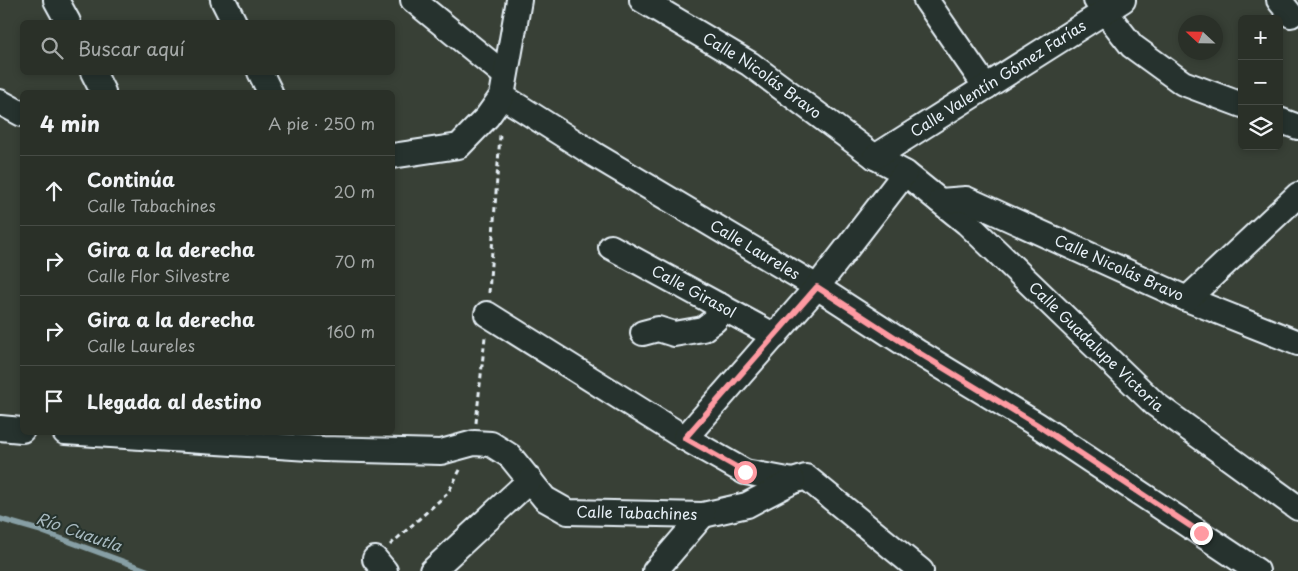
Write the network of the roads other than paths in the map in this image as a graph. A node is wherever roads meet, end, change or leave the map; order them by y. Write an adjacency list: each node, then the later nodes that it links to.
1 (56, 0): 8 (street)
2 (223, 0): 9 (street)
3 (519, 0): 12 (street)
4 (642, 0): 22 (street, Calle Nicolás Bravo)
5 (926, 0): 13 (street)
6 (421, 3): 12 (street, Calle Laureles)
7 (1108, 4): 13 (street, Calle Valentín Gómez Farías); 17 (street)
8 (67, 20)
9 (233, 20)
10 (94, 75): 14 (street)
11 (262, 75): 15 (street)
12 (503, 86): 21 (street); 27 (street, Calle Laureles)
13 (986, 86): 22 (street, Calle Valentín Gómez Farías)
14 (102, 90)
15 (269, 90)
16 (0, 102): 18 (street)
17 (1238, 104)
18 (20, 113)
19 (1283, 121): 20 (street)
20 (1298, 127)
21 (395, 156)
22 (875, 157): 23 (street, Calle Nicolás Bravo)
23 (905, 173): 25 (street, Calle Guadalupe Victoria); 27 (street)
24 (1298, 195): 28 (street)
25 (940, 201): 28 (street, Calle Nicolás Bravo); 42 (street, Calle Guadalupe Victoria)
26 (611, 247): 29 (street, Calle Girasol)
27 (817, 287): 32 (street); 47 (street, Calle Laureles)
28 (1188, 299): 33 (street, Calle Nicolás Bravo)
29 (721, 306): 31 (street); 32 (street, Calle Girasol)
30 (487, 314): 37 (street)
31 (642, 333)
32 (775, 336): 37 (street)
33 (1298, 343)
34 (0, 428): 35 (street)
35 (20, 430)
36 (111, 435): 39 (street, Calle Tabachines)
37 (685, 438): 38 (street)
38 (745, 472): 40 (street); 41 (street)
39 (530, 480): 43 (street, Calle Tabachines); 44 (street)
40 (793, 481): 41 (street, Calle Tabachines); 46 (street)
41 (747, 505): 43 (street, Calle Tabachines)
42 (1298, 508)
43 (703, 515): 45 (street)
44 (432, 571)
45 (655, 571)
46 (921, 571)
47 (1257, 571)

